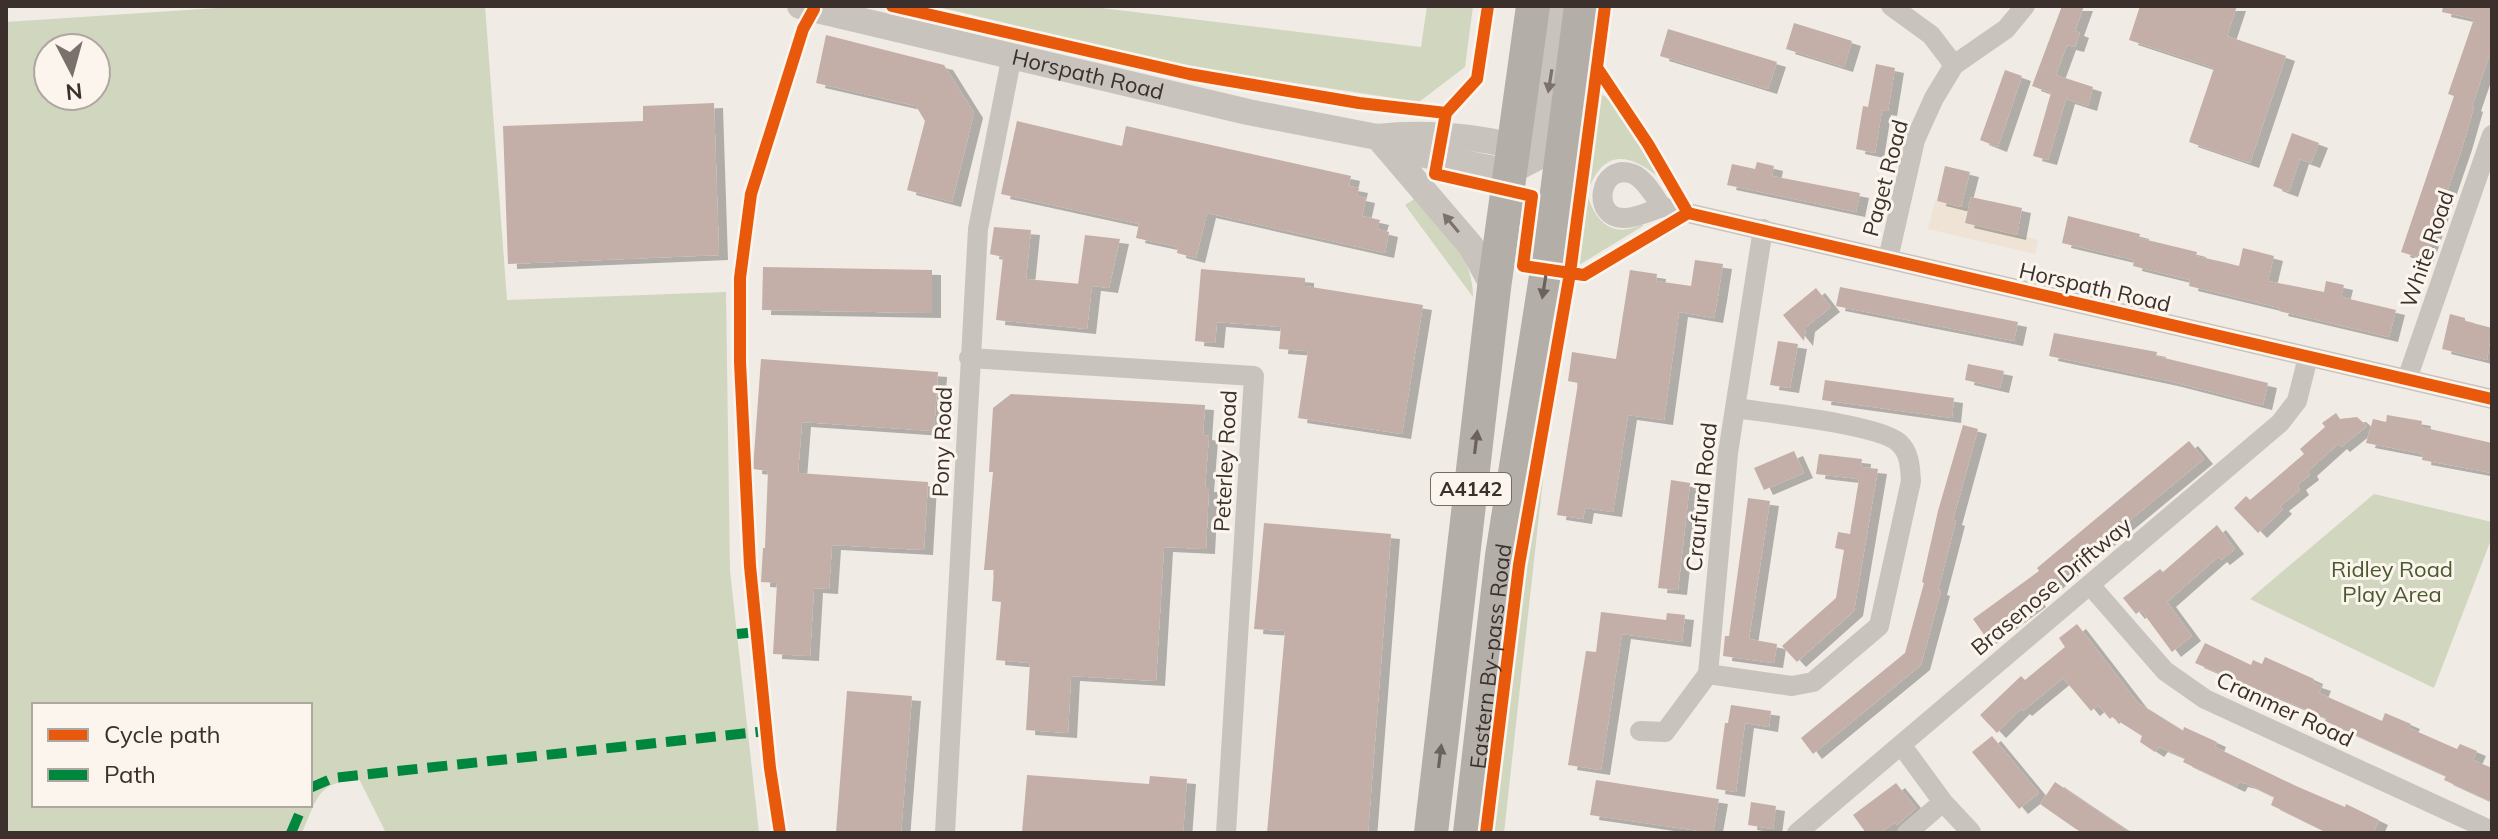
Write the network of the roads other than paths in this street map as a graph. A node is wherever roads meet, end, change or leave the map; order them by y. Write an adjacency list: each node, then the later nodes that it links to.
1 (800, 6): 7 (street, Horspath Road)
2 (1533, 6): 11 (highway, Eastern By-pass Road / A4142)
3 (1561, 6): 11 (street, one-way to 11)
4 (1581, 6): 11 (highway, Eastern By-pass Road / A4142)
5 (1891, 6): 8 (street)
6 (2025, 6): 8 (street, Paget Road)
7 (1012, 55): 10 (street, Horspath Road); 17 (street, Pony Road)
8 (1954, 65): 14 (street, Paget Road)
9 (2492, 135): 18 (street, White Road)
10 (1377, 137): 11 (street, Horspath Road); 15 (street, one-way to 10)
11 (1529, 164): 15 (highway, Eastern By-pass Road / A4142); 31 (highway, Eastern By-pass Road / A4142, one-way to 31)
12 (1662, 207): 13 (street, Horspath Road)
13 (1763, 229): 14 (street, Horspath Road); 20 (street, Craufurd Road)
14 (1888, 259): 16 (street, Horspath Road)
15 (1494, 288): 30 (highway, Eastern By-pass Road / A4142, one-way to 15)
16 (2308, 357): 18 (street, Horspath Road); 21 (street, Brasenose Driftway)
17 (969, 358): 28 (street, Pony Road); 29 (street, Peterley Road)
18 (2407, 379): 19 (street, Horspath Road)
19 (2492, 399)
20 (1735, 408): 22 (street, Craufurd Road); 22 (street)
21 (2090, 585): 24 (street, Brasenose Driftway); 26 (street, Cranmer Road)
22 (1708, 674): 23 (street)
23 (1640, 731)
24 (1902, 746): 25 (street); 32 (street, Brasenose Driftway)
25 (1943, 802): 27 (street); 33 (street)
26 (2492, 831)
27 (1971, 832)
28 (945, 833)
29 (1226, 833)
30 (1431, 833)
31 (1470, 833)
32 (1797, 833)
33 (1907, 833)

